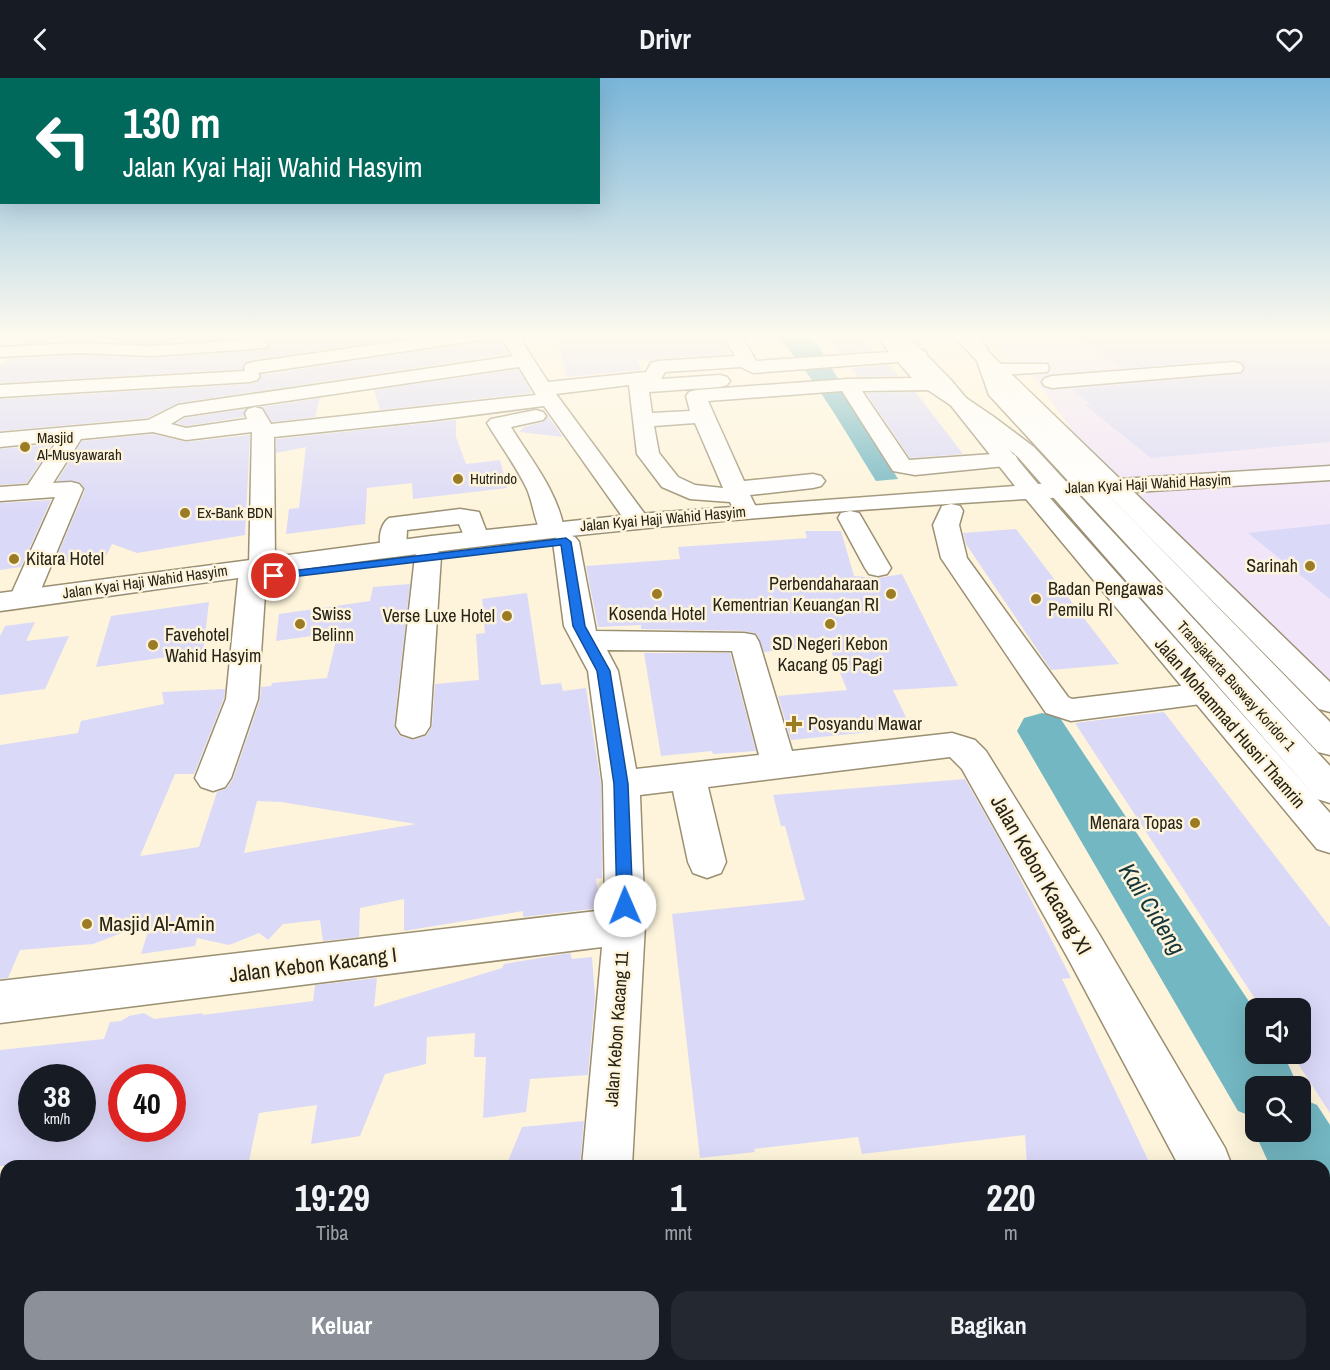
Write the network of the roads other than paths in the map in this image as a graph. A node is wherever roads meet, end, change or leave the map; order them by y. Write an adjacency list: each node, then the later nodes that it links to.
1 (249, 395): 10 (street)
2 (275, 395): 10 (street)
3 (543, 395): 11 (street)
4 (567, 395): 11 (street)
5 (639, 395): 14 (street)
6 (705, 395): 13 (street)
7 (854, 395): 19 (street)
8 (950, 395): 12 (street, Transjakarta Busway Koridor 1)
9 (1010, 395): 25 (street, Jalan Mohammad Husni Thamrin)
10 (249, 399): 15 (street); 16 (street)
11 (545, 400): 16 (street); 29 (street); 30 (street, Jalan Kebon Kacang 11)
12 (961, 404): 19 (street, Jalan Mohammad Husni Thamrin); 25 (street, Transjakarta Busway Koridor 1)
13 (702, 416): 14 (street); 26 (street)
14 (643, 420): 26 (street)
15 (153, 426): 16 (street); 17 (street)
16 (262, 428): 33 (street)
17 (73, 434): 18 (street); 23 (street)
18 (0, 440)
19 (1007, 460): 25 (street, Jalan Mohammad Husni Thamrin)
20 (1330, 473): 25 (street, Jalan Kyai Haji Wahid Hasyim)
21 (813, 481): 26 (street)
22 (1330, 483): 25 (street, Jalan Kyai Haji Wahid Hasyim)
23 (36, 491): 24 (street); 34 (street)
24 (0, 494)
25 (1080, 496): 27 (street, Jalan Kyai Haji Wahid Hasyim); 37 (street, Jalan Mohammad Husni Thamrin); 38 (street, Jalan Mohammad Husni Thamrin); 40 (street, Transjakarta Busway Koridor 1); 45 (street, Transjakarta Busway Koridor 1)
26 (740, 499): 28 (street, Jalan Kyai Haji Wahid Hasyim); 29 (street, Jalan Kyai Haji Wahid Hasyim)
27 (940, 507): 28 (street, Jalan Kyai Haji Wahid Hasyim); 37 (street)
28 (864, 512): 30 (street, Jalan Kyai Haji Wahid Hasyim); 32 (street)
29 (638, 521): 30 (street, Jalan Kyai Haji Wahid Hasyim)
30 (558, 535): 31 (street, Jalan Kyai Haji Wahid Hasyim); 33 (street, Jalan Kyai Haji Wahid Hasyim); 36 (street, Jalan Kebon Kacang 11)
31 (428, 556): 33 (street, Jalan Kyai Haji Wahid Hasyim); 39 (street)
32 (878, 568)
33 (257, 572): 34 (street, Jalan Kyai Haji Wahid Hasyim); 35 (street, Jalan Kyai Haji Wahid Hasyim); 43 (street)
34 (12, 601)
35 (0, 614)
36 (585, 640): 41 (street); 44 (street, Jalan Kebon Kacang 11)
37 (1205, 694): 46 (street, Jalan Mohammad Husni Thamrin)
38 (1330, 701)
39 (413, 726)
40 (1330, 743)
41 (779, 764): 42 (street, Jalan Kebon Kacang XI); 51 (street, Jalan Kebon Kacang XI)
42 (688, 776): 44 (street, Jalan Kebon Kacang XI); 47 (street)
43 (213, 778)
44 (621, 784): 48 (street, Jalan Kebon Kacang 11)
45 (1330, 789)
46 (1330, 838)
47 (707, 862)
48 (625, 925): 49 (street, Jalan Kebon Kacang I); 50 (street, Jalan Kebon Kacang 11)
49 (0, 1002)
50 (607, 1160)
51 (1204, 1160)

